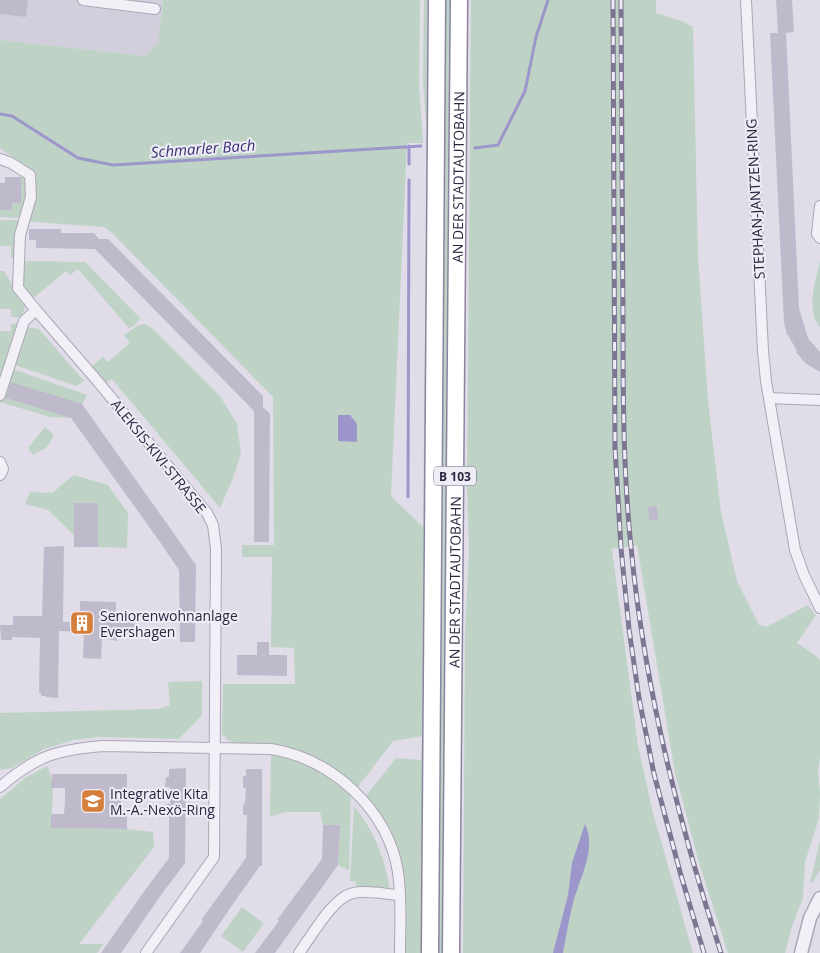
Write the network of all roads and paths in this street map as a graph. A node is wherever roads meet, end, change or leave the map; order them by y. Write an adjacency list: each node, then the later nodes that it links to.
1 (82, 0): 5 (street)
2 (437, 0): 23 (highway, AN DER STADTAUTOBAHN / B 103)
3 (459, 0): 24 (highway, AN DER STADTAUTOBAHN / B 103)
4 (746, 0): 11 (street, STEPHAN-JANTZEN-RING)
5 (155, 9)
6 (0, 159): 9 (street, ALEKSIS-KIVI-STRASSE)
7 (820, 206): 8 (street)
8 (820, 238)
9 (36, 310): 10 (street); 16 (street, ALEKSIS-KIVI-STRASSE)
10 (0, 394)
11 (768, 398): 12 (street); 15 (street, STEPHAN-JANTZEN-RING)
12 (820, 400)
13 (0, 462): 14 (street)
14 (0, 475)
15 (820, 608)
16 (214, 747): 17 (street); 18 (street); 20 (street, ALEKSIS-KIVI-STRASSE)
17 (0, 788)
18 (399, 895): 21 (street); 22 (street)
19 (820, 898): 25 (street)
20 (146, 953)
21 (299, 953)
22 (400, 953)
23 (430, 953)
24 (451, 953)
25 (801, 953)

